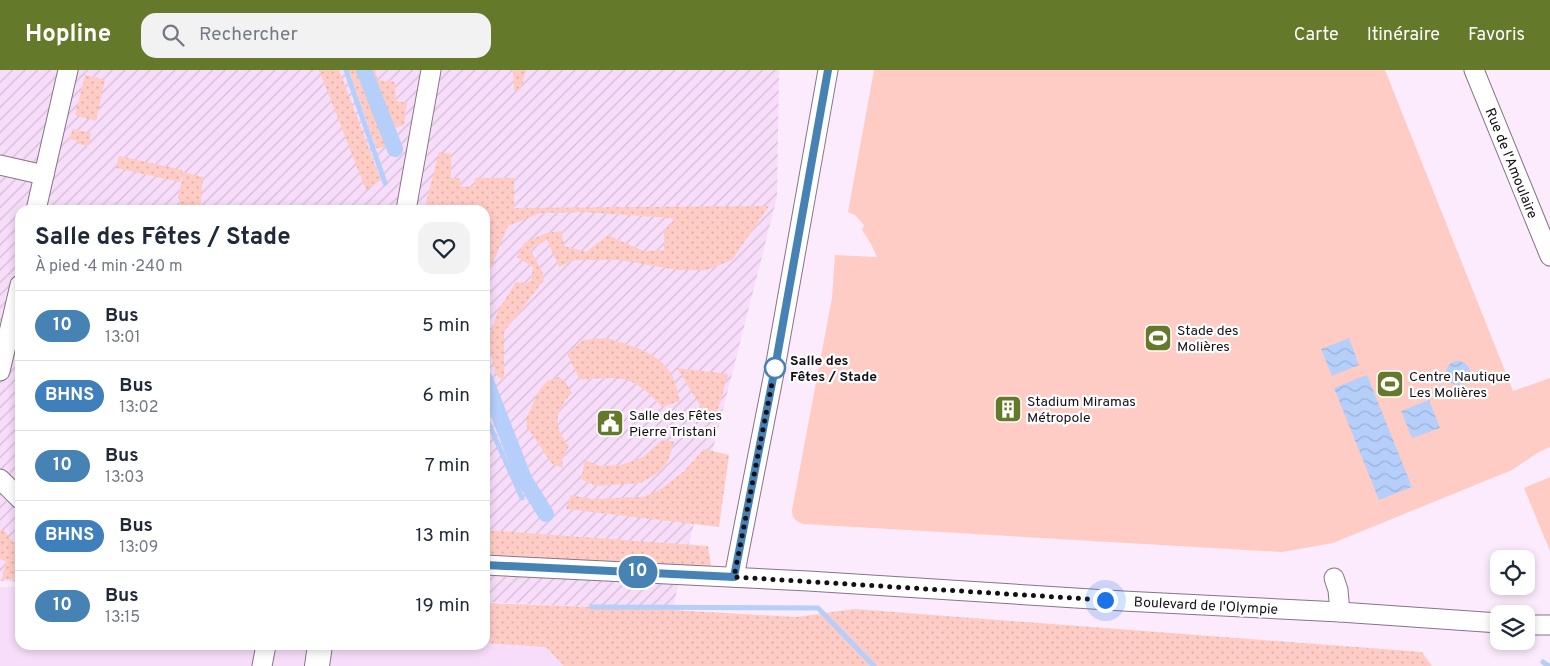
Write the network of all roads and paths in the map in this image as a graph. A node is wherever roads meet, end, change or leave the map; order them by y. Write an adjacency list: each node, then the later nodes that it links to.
1 (68, 70): 6 (street)
2 (431, 70): 8 (street)
3 (828, 70): 15 (street)
4 (1474, 70): 9 (street, Rue de l'Amoulaire)
5 (0, 165): 6 (street)
6 (44, 175): 7 (street)
7 (37, 205)
8 (407, 205)
9 (1548, 242)
10 (15, 306): 11 (street)
11 (0, 371)
12 (0, 479): 13 (street)
13 (15, 494)
14 (490, 565): 15 (street, Boulevard de l'Olympie)
15 (734, 577): 17 (street, Boulevard de l'Olympie)
16 (1334, 578): 17 (street)
17 (1340, 612): 18 (street, Boulevard de l'Olympie)
18 (1490, 622)
19 (1535, 625): 20 (street)
20 (1550, 625)
21 (265, 650): 23 (street)
22 (319, 650): 24 (street)
23 (262, 666)
24 (317, 666)

